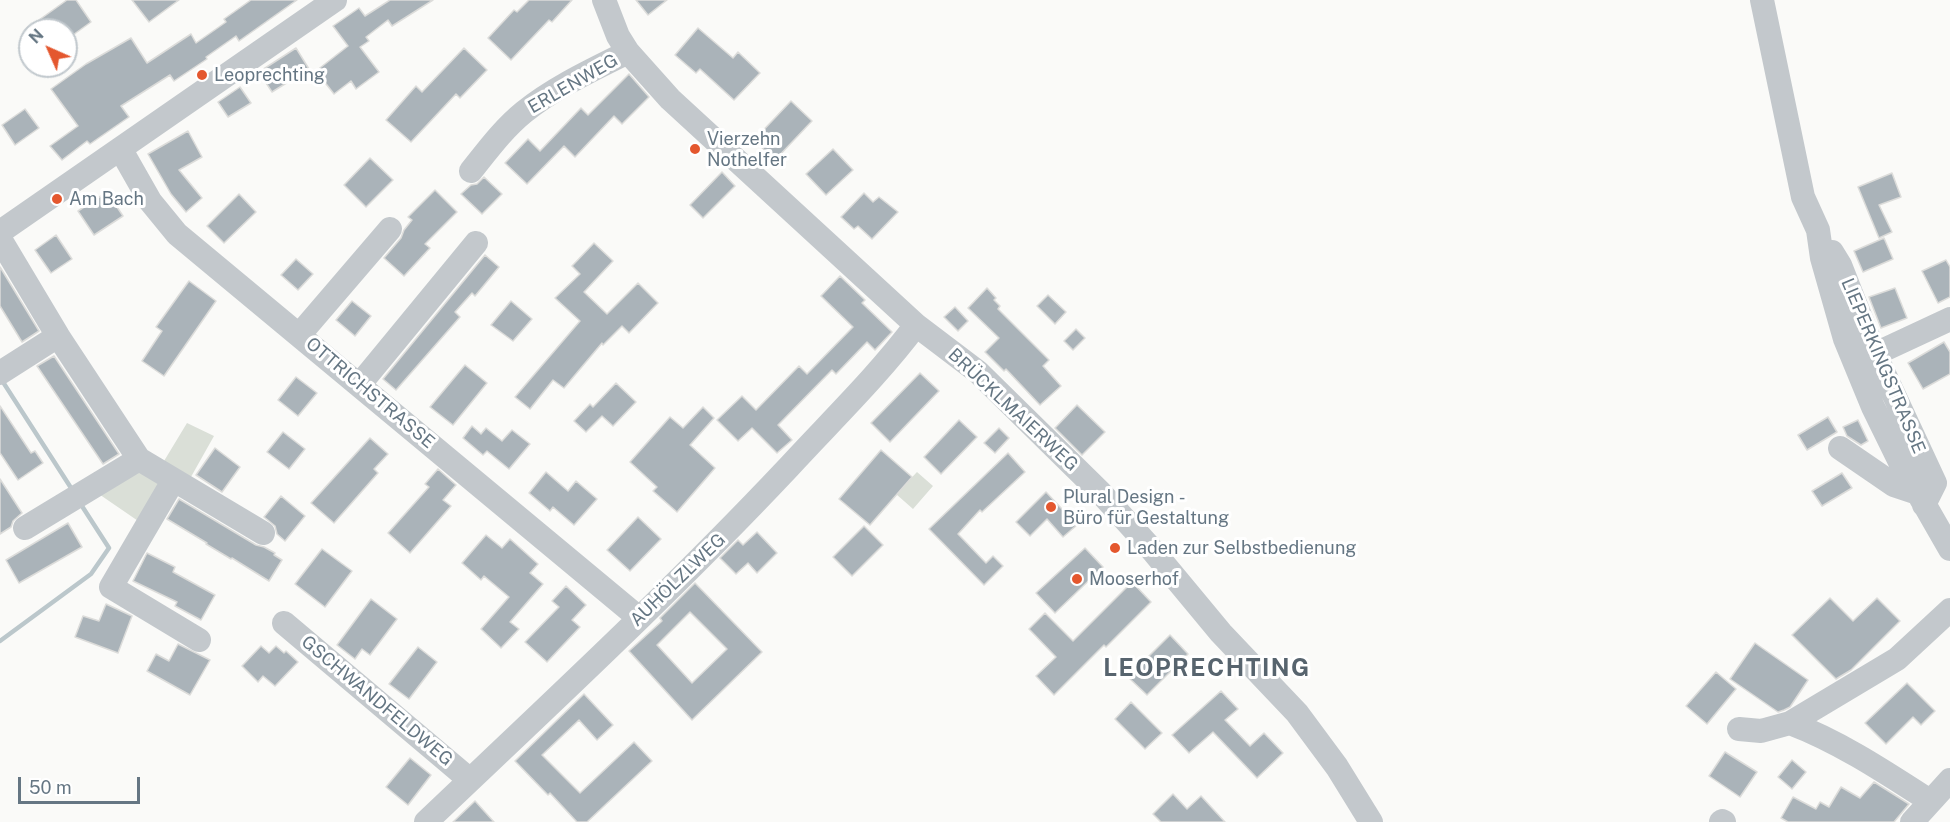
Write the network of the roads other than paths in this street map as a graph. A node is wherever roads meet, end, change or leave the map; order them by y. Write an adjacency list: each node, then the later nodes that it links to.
1 (335, 0): 5 (street)
2 (604, 0): 4 (street, BRÜCKLMAIERWEG)
3 (1762, 0): 8 (street, LIEPERKINGSTRASSE)
4 (628, 52): 6 (street, ERLENWEG); 12 (street, BRÜCKLMAIERWEG)
5 (121, 150): 9 (street); 13 (street, OTTRICHSTRASSE)
6 (471, 171)
7 (390, 229): 13 (street)
8 (1818, 230): 15 (street, LIEPERKINGSTRASSE); 21 (street, LIEPERKINGSTRASSE)
9 (2, 240): 14 (street)
10 (476, 243): 17 (street)
11 (1950, 319): 15 (street)
12 (916, 325): 26 (street, AUHÖLZLWEG); 35 (street, BRÜCKLMAIERWEG)
13 (300, 334): 17 (street, OTTRICHSTRASSE)
14 (58, 336): 16 (street); 19 (street)
15 (1875, 354): 21 (street, LIEPERKINGSTRASSE)
16 (1, 372)
17 (360, 384): 26 (street, OTTRICHSTRASSE)
18 (1840, 448): 21 (street)
19 (139, 459): 20 (street); 22 (street)
20 (173, 481): 23 (street); 28 (street)
21 (1921, 499): 24 (street, LIEPERKINGSTRASSE)
22 (25, 528)
23 (263, 533)
24 (1950, 549)
25 (1950, 610): 29 (street)
26 (639, 618): 31 (street, AUHÖLZLWEG)
27 (284, 623): 31 (street, GSCHWANDFELDWEG)
28 (200, 639)
29 (1790, 723): 30 (street); 33 (street)
30 (1739, 729)
31 (470, 780): 34 (street, AUHÖLZLWEG)
32 (1950, 780): 33 (street)
33 (1930, 801): 36 (street)
34 (426, 822)
35 (1371, 822)
36 (1912, 822)

